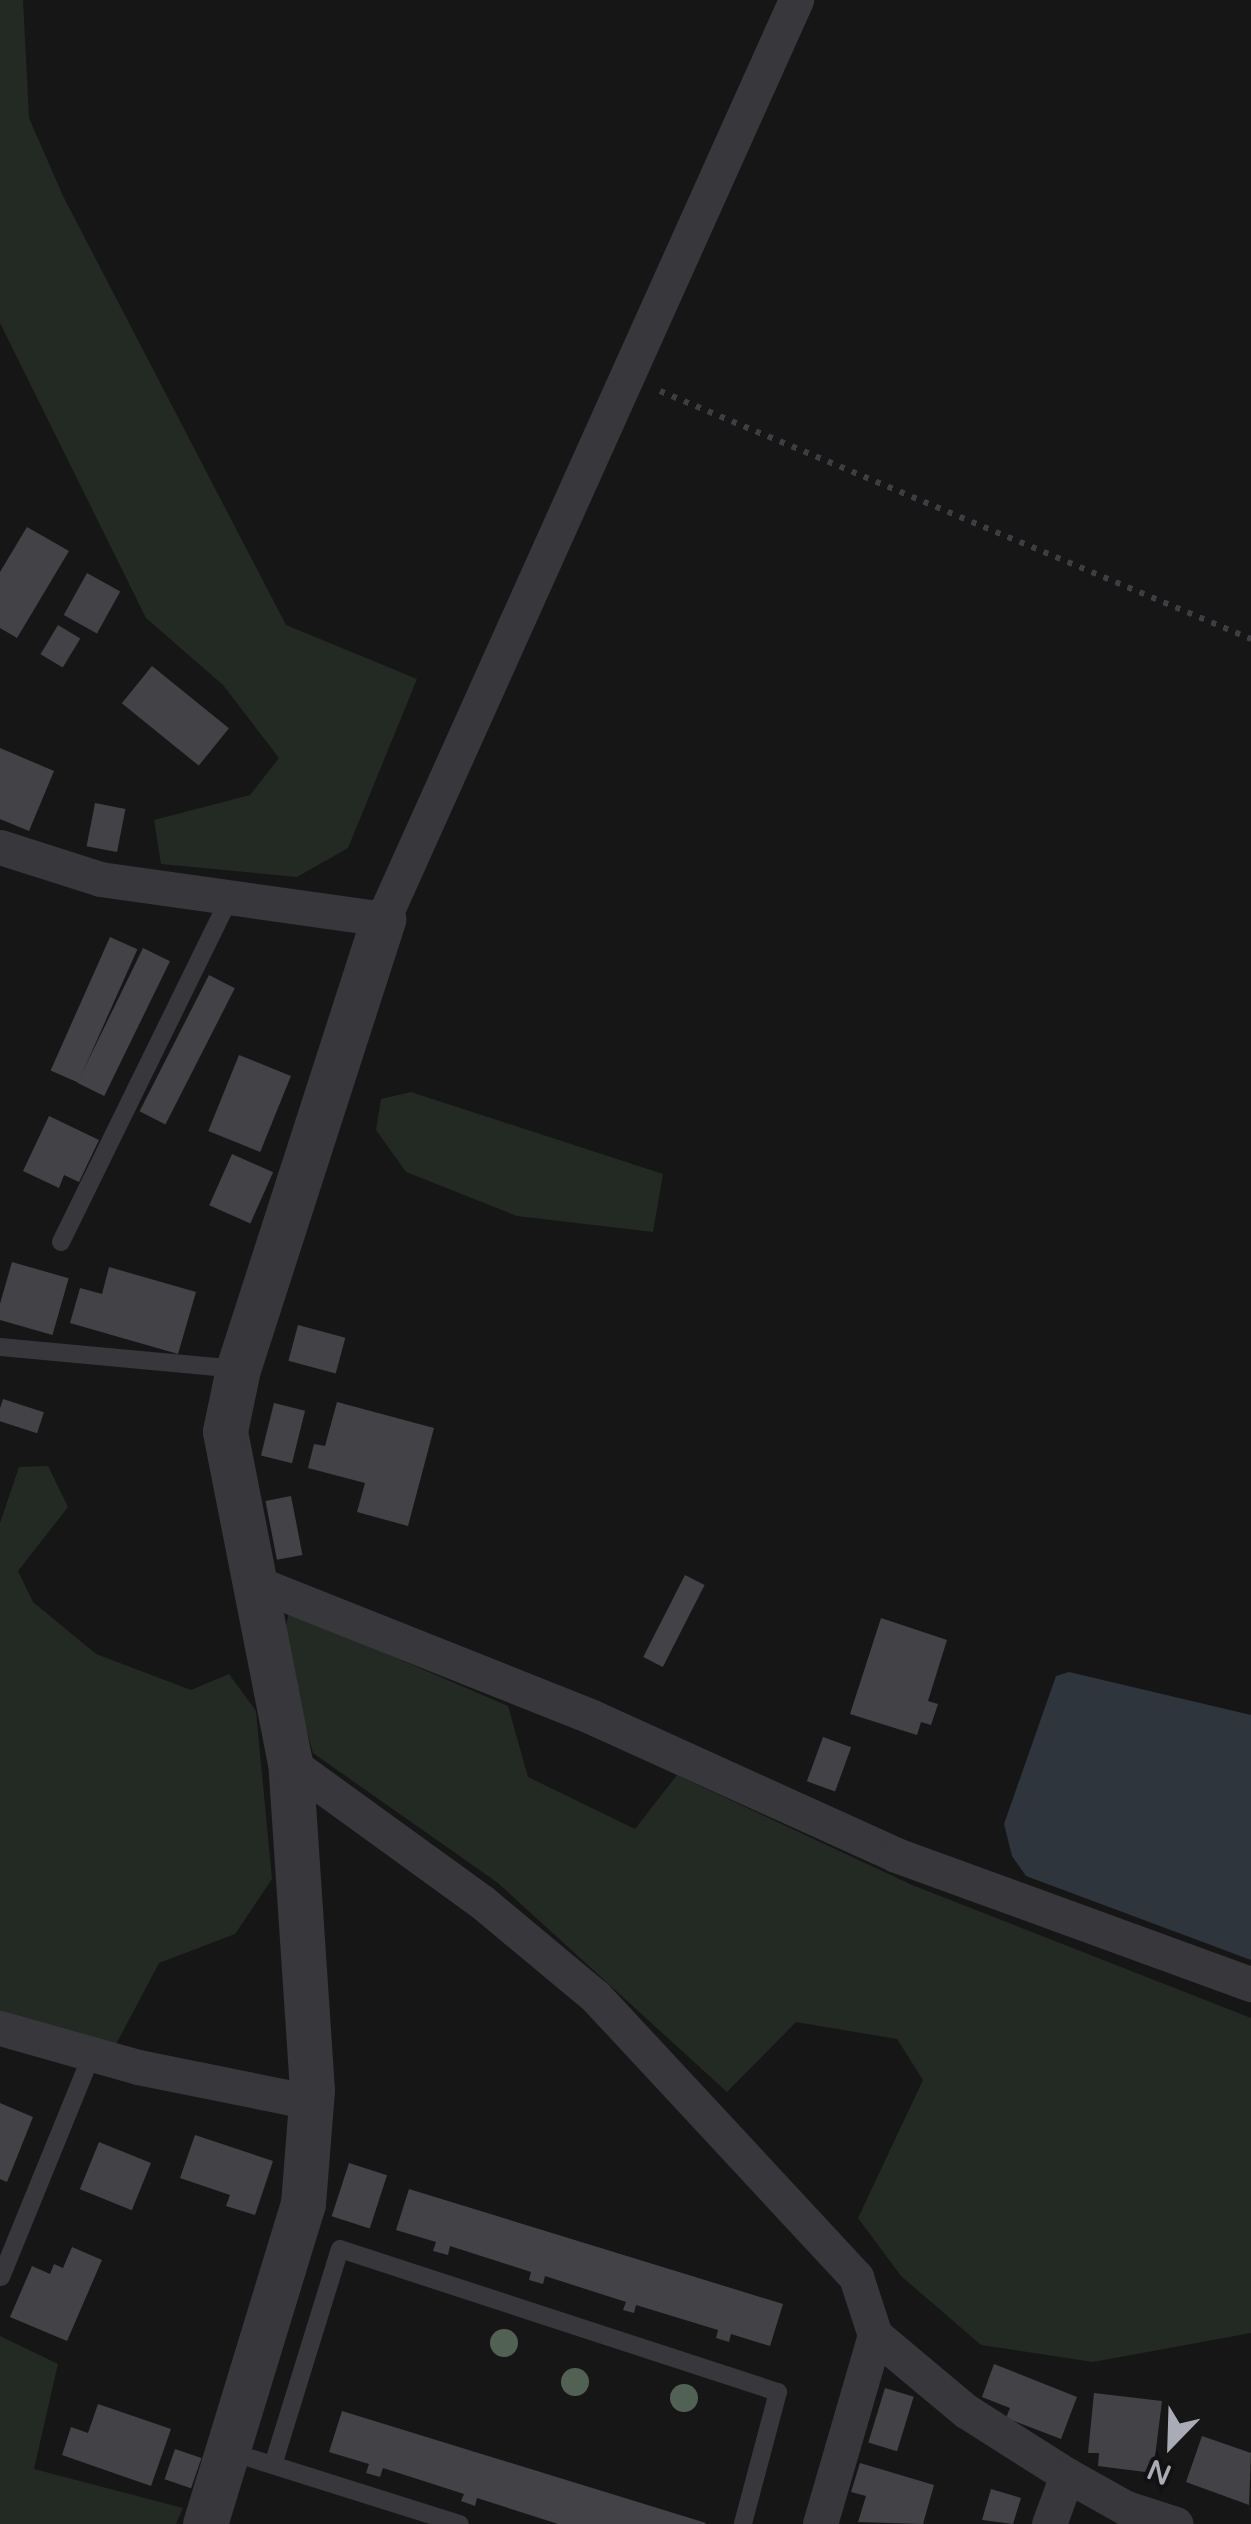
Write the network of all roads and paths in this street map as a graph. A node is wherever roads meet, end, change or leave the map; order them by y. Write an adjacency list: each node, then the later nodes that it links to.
1 (796, 0): 2 (street)
2 (626, 377): 3 (path); 6 (street)
3 (1251, 639)
4 (0, 847): 5 (street)
5 (229, 898): 6 (street); 7 (lane)
6 (382, 919): 9 (street)
7 (61, 1242)
8 (0, 1346): 9 (lane)
9 (238, 1369): 10 (street)
10 (251, 1581): 11 (street); 12 (street)
11 (290, 1763): 15 (street); 17 (street)
12 (1251, 1984)
13 (0, 2028): 14 (street)
14 (92, 2054): 15 (street); 16 (lane)
15 (311, 2102): 18 (street)
16 (0, 2277)
17 (875, 2334): 20 (street); 24 (street)
18 (228, 2451): 19 (lane); 21 (street)
19 (273, 2465): 22 (lane); 23 (lane)
20 (1067, 2475): 25 (street); 26 (street)
21 (205, 2524)
22 (460, 2524)
23 (743, 2524)
24 (820, 2524)
25 (1048, 2524)
26 (1176, 2524)

